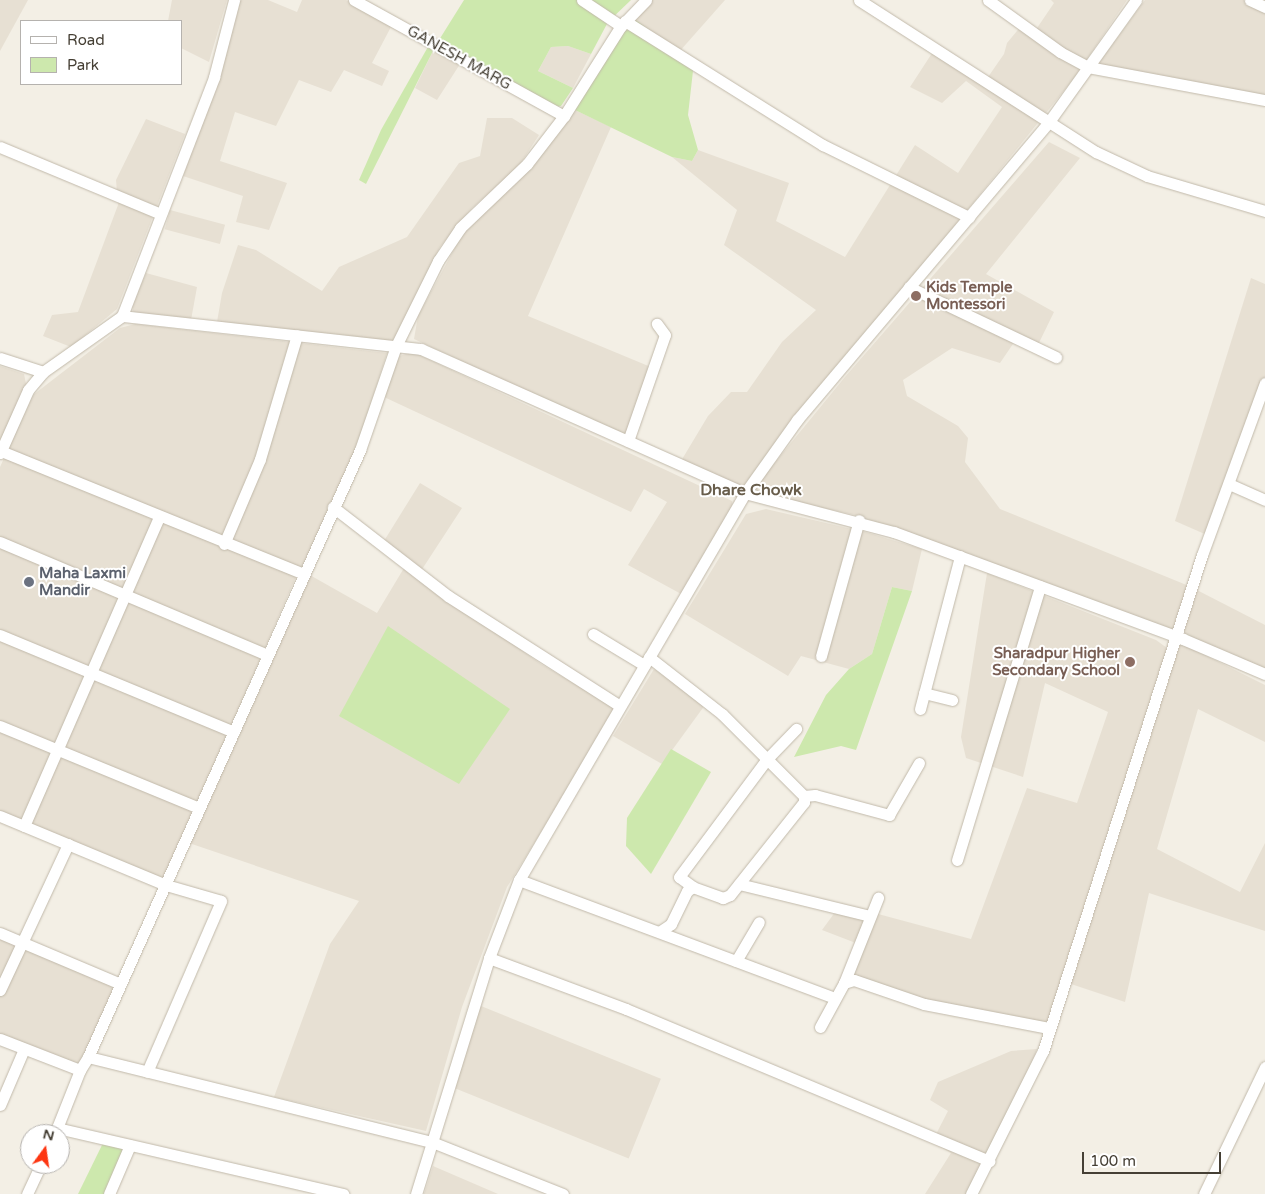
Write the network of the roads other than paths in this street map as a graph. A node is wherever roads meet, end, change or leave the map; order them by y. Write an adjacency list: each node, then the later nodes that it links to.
1 (234, 0): 17 (street)
2 (354, 0): 13 (street, GANESH MARG)
3 (582, 0): 10 (street)
4 (646, 0): 10 (street)
5 (859, 0): 14 (street)
6 (988, 0): 11 (street)
7 (1136, 0): 11 (street)
8 (1250, 0): 9 (street)
9 (1265, 7)
10 (623, 23): 13 (street); 18 (street)
11 (1088, 67): 12 (street); 14 (street)
12 (1265, 100)
13 (564, 116): 23 (street)
14 (1048, 123): 16 (street); 18 (street)
15 (0, 147): 17 (street)
16 (1265, 211)
17 (161, 214): 20 (street)
18 (969, 217): 19 (street)
19 (909, 287): 24 (street); 32 (street)
20 (122, 316): 22 (street); 26 (street)
21 (657, 324): 29 (street)
22 (296, 335): 23 (street); 38 (street)
23 (396, 346): 29 (street); 34 (street)
24 (1056, 356)
25 (0, 358): 26 (street)
26 (43, 372): 28 (street)
27 (1265, 383): 31 (street)
28 (4, 433): 30 (street)
29 (628, 441): 32 (street)
30 (1, 452): 35 (street)
31 (1229, 484): 33 (street); 45 (street)
32 (745, 493): 36 (street); 48 (street)
33 (1265, 500)
34 (332, 507): 40 (street); 53 (street)
35 (159, 517): 38 (street); 42 (street)
36 (859, 520): 39 (street); 47 (street)
37 (0, 542): 42 (street)
38 (224, 544): 40 (street)
39 (960, 556): 41 (street); 51 (street)
40 (302, 573): 46 (street)
41 (1040, 586): 45 (street); 66 (street)
42 (124, 596): 46 (street); 49 (street)
43 (593, 634): 48 (street)
44 (0, 635): 49 (street)
45 (1176, 636): 50 (street); 84 (street)
46 (267, 656): 57 (street)
47 (821, 656)
48 (647, 661): 53 (street); 59 (street)
49 (90, 674): 57 (street); 58 (street)
50 (1265, 674)
51 (924, 693): 52 (street); 54 (street)
52 (952, 700)
53 (620, 706): 67 (street)
54 (920, 709)
55 (0, 726): 58 (street)
56 (796, 729): 59 (street)
57 (234, 732): 62 (street)
58 (57, 750): 62 (street); 64 (street)
59 (769, 757): 61 (street); 70 (street)
60 (919, 763): 61 (street)
61 (804, 796): 68 (street)
62 (199, 808): 69 (street)
63 (0, 816): 64 (street)
64 (24, 826): 65 (street)
65 (68, 844): 69 (street); 76 (street)
66 (957, 860)
67 (519, 880): 74 (street); 77 (street)
68 (739, 884): 70 (street); 72 (street)
69 (166, 885): 80 (street); 90 (street)
70 (693, 887): 74 (street)
71 (878, 898): 72 (street)
72 (870, 916): 79 (street)
73 (759, 922): 78 (street)
74 (659, 932): 78 (street)
75 (0, 933): 76 (street)
76 (21, 942): 80 (street); 81 (street)
77 (489, 958): 94 (street); 96 (street)
78 (736, 961): 82 (street)
79 (844, 983): 82 (street); 84 (street)
80 (121, 984): 87 (street)
81 (0, 990)
82 (834, 998): 83 (street)
83 (820, 1027)
84 (1049, 1028): 96 (street)
85 (0, 1039): 86 (street)
86 (24, 1049): 89 (street); 91 (street)
87 (88, 1057): 89 (street); 90 (street)
88 (1265, 1067): 105 (street)
89 (80, 1070): 92 (street)
90 (147, 1072): 94 (street)
91 (0, 1105)
92 (59, 1124)
93 (70, 1134): 95 (street)
94 (432, 1142): 102 (street); 103 (street)
95 (130, 1145): 98 (street); 100 (street)
96 (989, 1161): 104 (street)
97 (36, 1174): 99 (street)
98 (328, 1192): 101 (street)
99 (27, 1194)
100 (109, 1194)
101 (344, 1194)
102 (416, 1194)
103 (562, 1194)
104 (971, 1194)
105 (1204, 1194)

